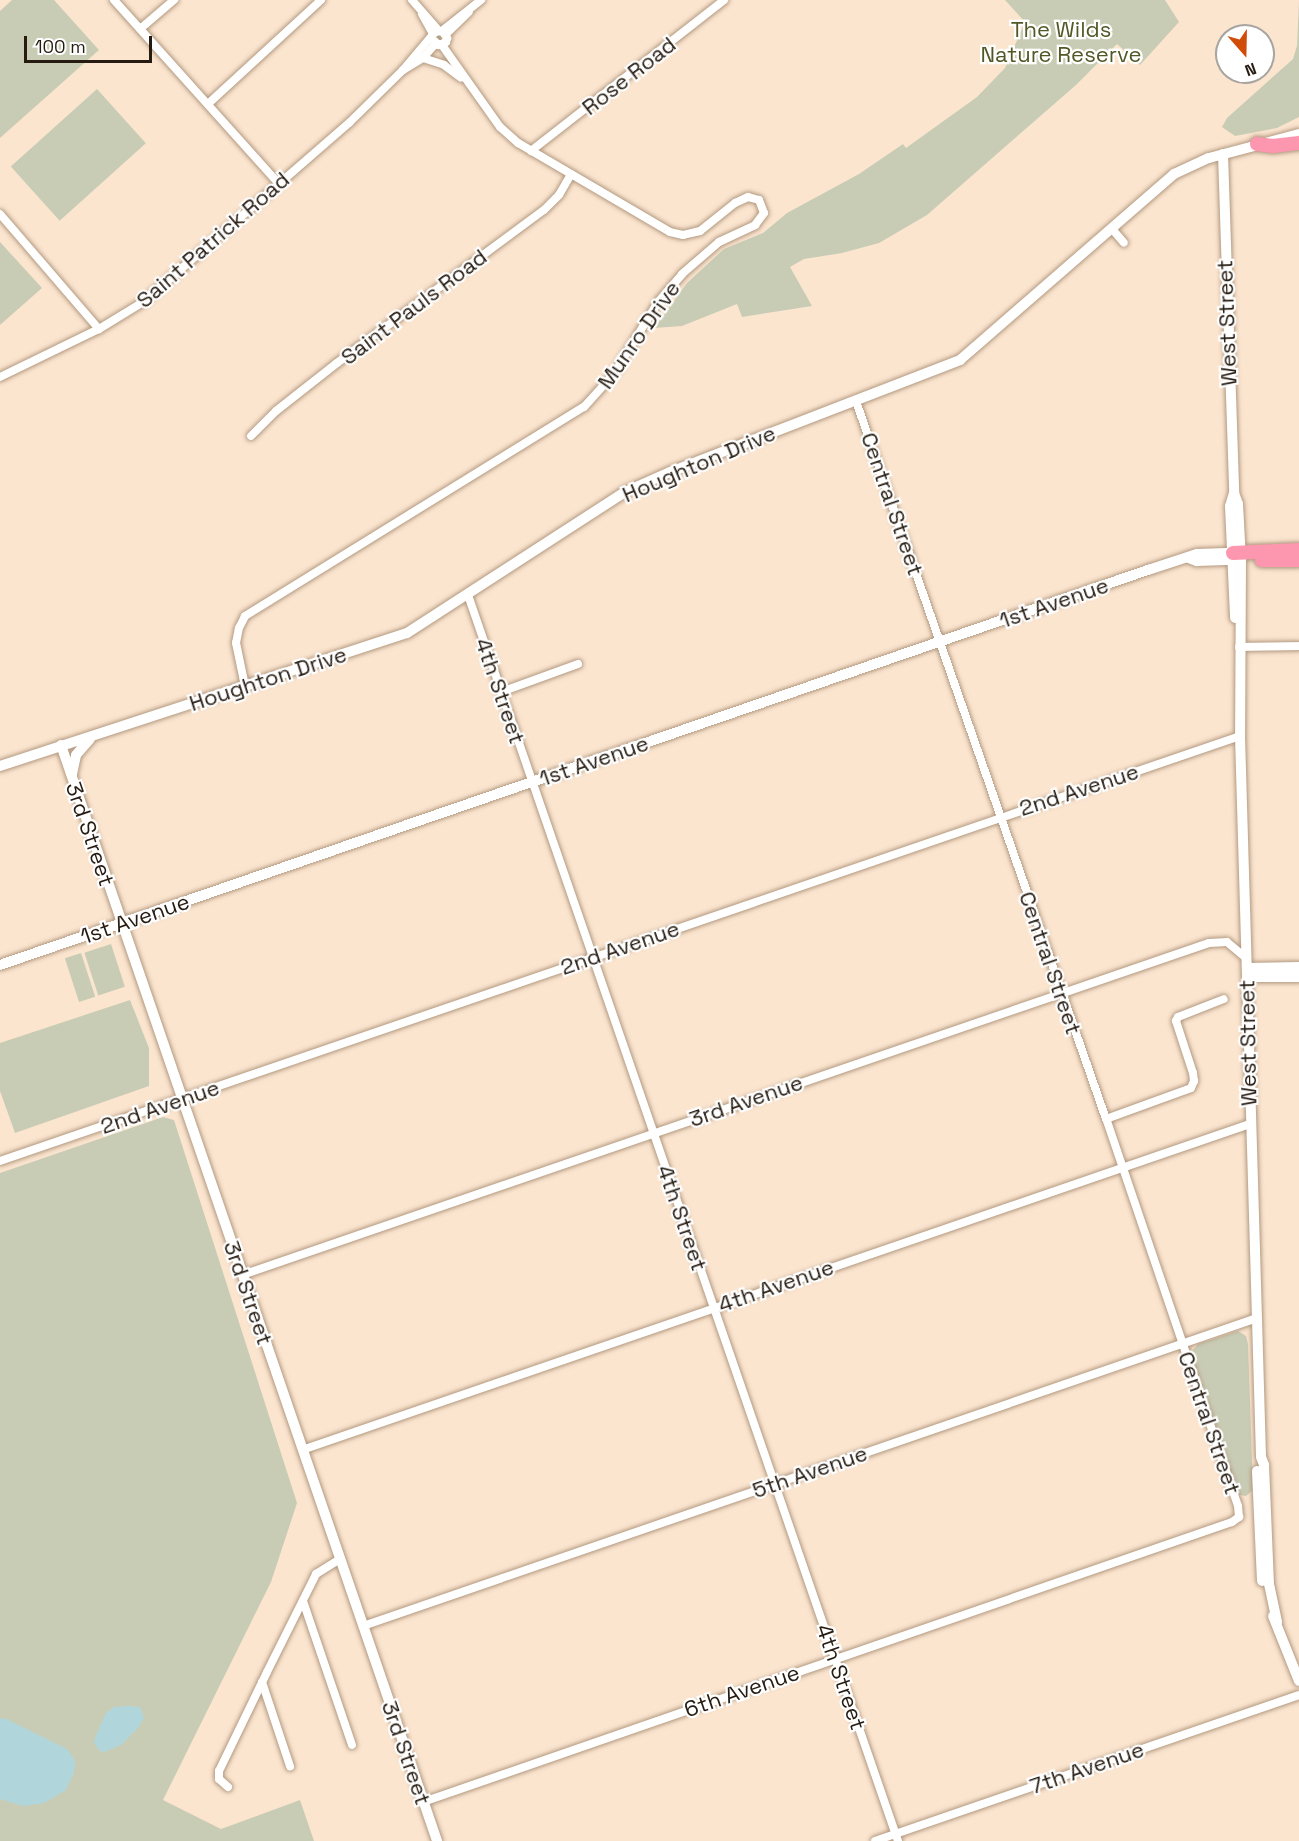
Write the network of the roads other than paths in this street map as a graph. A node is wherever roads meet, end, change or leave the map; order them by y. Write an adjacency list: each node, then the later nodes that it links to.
1 (114, 0): 7 (street)
2 (174, 0): 7 (street)
3 (321, 0): 12 (street)
4 (412, 0): 8 (street)
5 (481, 0): 8 (street, Saint Patrick Road)
6 (724, 0): 18 (street, Rose Road)
7 (140, 29): 12 (street)
8 (439, 37): 9 (street, Saint Patrick Road); 10 (street, Saint Patrick Road); 11 (street)
9 (423, 58): 10 (street, Saint Patrick Road); 11 (street)
10 (403, 70): 21 (street, Saint Patrick Road)
11 (473, 89): 18 (street, Munro Drive)
12 (209, 104): 21 (street)
13 (1299, 125): 15 (main road)
14 (1299, 134): 15 (main road, Houghton Drive)
15 (1276, 139): 17 (main road, Houghton Drive)
16 (1299, 143): 17 (highway)
17 (1257, 144): 19 (main road, Houghton Drive)
18 (531, 151): 20 (street, Munro Drive)
19 (1223, 154): 23 (main road, Houghton Drive); 30 (main road, West Street)
20 (571, 174): 28 (street, Saint Pauls Road); 37 (street, Munro Drive)
21 (279, 184): 25 (street, Saint Patrick Road)
22 (0, 214): 25 (street)
23 (1112, 229): 24 (street); 27 (main road, Houghton Drive)
24 (1124, 243)
25 (99, 329): 26 (street, Saint Patrick Road)
26 (0, 377)
27 (856, 401): 32 (main road, Houghton Drive); 33 (street, Central Street)
28 (251, 436)
29 (1299, 550): 30 (highway)
30 (1237, 556): 31 (highway); 33 (main road, 1st Avenue); 35 (main road, West Street)
31 (1299, 560)
32 (468, 595): 37 (main road, Houghton Drive); 38 (street, 4th Street)
33 (940, 642): 44 (main road, 1st Avenue); 45 (street, Central Street)
34 (1299, 646): 35 (street)
35 (1239, 647): 40 (main road, West Street)
36 (578, 664): 38 (street)
37 (245, 686): 39 (main road, Houghton Drive)
38 (501, 692): 44 (street, 4th Street)
39 (94, 735): 41 (main road, Houghton Drive); 43 (main road)
40 (1240, 736): 45 (street, 2nd Avenue); 50 (main road, West Street)
41 (61, 745): 42 (main road, Houghton Drive); 43 (main road, 3rd Street)
42 (0, 766)
43 (72, 780): 46 (main road, 3rd Street)
44 (531, 782): 46 (main road, 1st Avenue); 47 (street, 4th Street)
45 (1000, 816): 47 (street, 2nd Avenue); 52 (street, Central Street)
46 (121, 924): 48 (main road, 1st Avenue); 54 (main road, 3rd Street)
47 (593, 958): 54 (street, 2nd Avenue); 57 (street, 4th Street)
48 (0, 965)
49 (1299, 967): 50 (main road)
50 (1247, 968): 51 (main road); 52 (street, 3rd Avenue); 56 (main road, West Street)
51 (1299, 977)
52 (1060, 992): 55 (street, Central Street); 57 (street, 3rd Avenue)
53 (1224, 999): 55 (street)
54 (182, 1100): 58 (street, 2nd Avenue); 60 (main road, 3rd Street)
55 (1106, 1119): 59 (street, Central Street)
56 (1250, 1124): 59 (street, 4th Avenue); 62 (main road, West Street)
57 (652, 1133): 60 (street, 3rd Avenue); 61 (street, 4th Street)
58 (0, 1161)
59 (1121, 1167): 61 (street, 4th Avenue); 63 (street, Central Street)
60 (242, 1275): 64 (main road, 3rd Street)
61 (714, 1308): 64 (street, 4th Avenue); 65 (street, 4th Street)
62 (1257, 1318): 63 (street, 5th Avenue); 71 (main road, West Street)
63 (1182, 1343): 65 (street, 5th Avenue); 66 (street, Central Street)
64 (302, 1450): 67 (main road, 3rd Street)
65 (774, 1484): 69 (street, 5th Avenue); 70 (street, 4th Street)
66 (1232, 1522): 70 (street, 6th Avenue)
67 (339, 1559): 68 (street); 69 (main road, 3rd Street)
68 (303, 1601): 72 (street); 74 (street)
69 (363, 1626): 77 (main road, 3rd Street)
70 (835, 1659): 77 (street, 6th Avenue); 78 (street, 4th Street)
71 (1299, 1681)
72 (262, 1682): 75 (street); 76 (street)
73 (1299, 1695): 78 (street, 7th Avenue)
74 (352, 1745)
75 (290, 1766)
76 (228, 1787)
77 (423, 1802): 79 (main road, 3rd Street)
78 (897, 1837): 80 (street, 7th Avenue)
79 (437, 1841)
80 (875, 1841)

